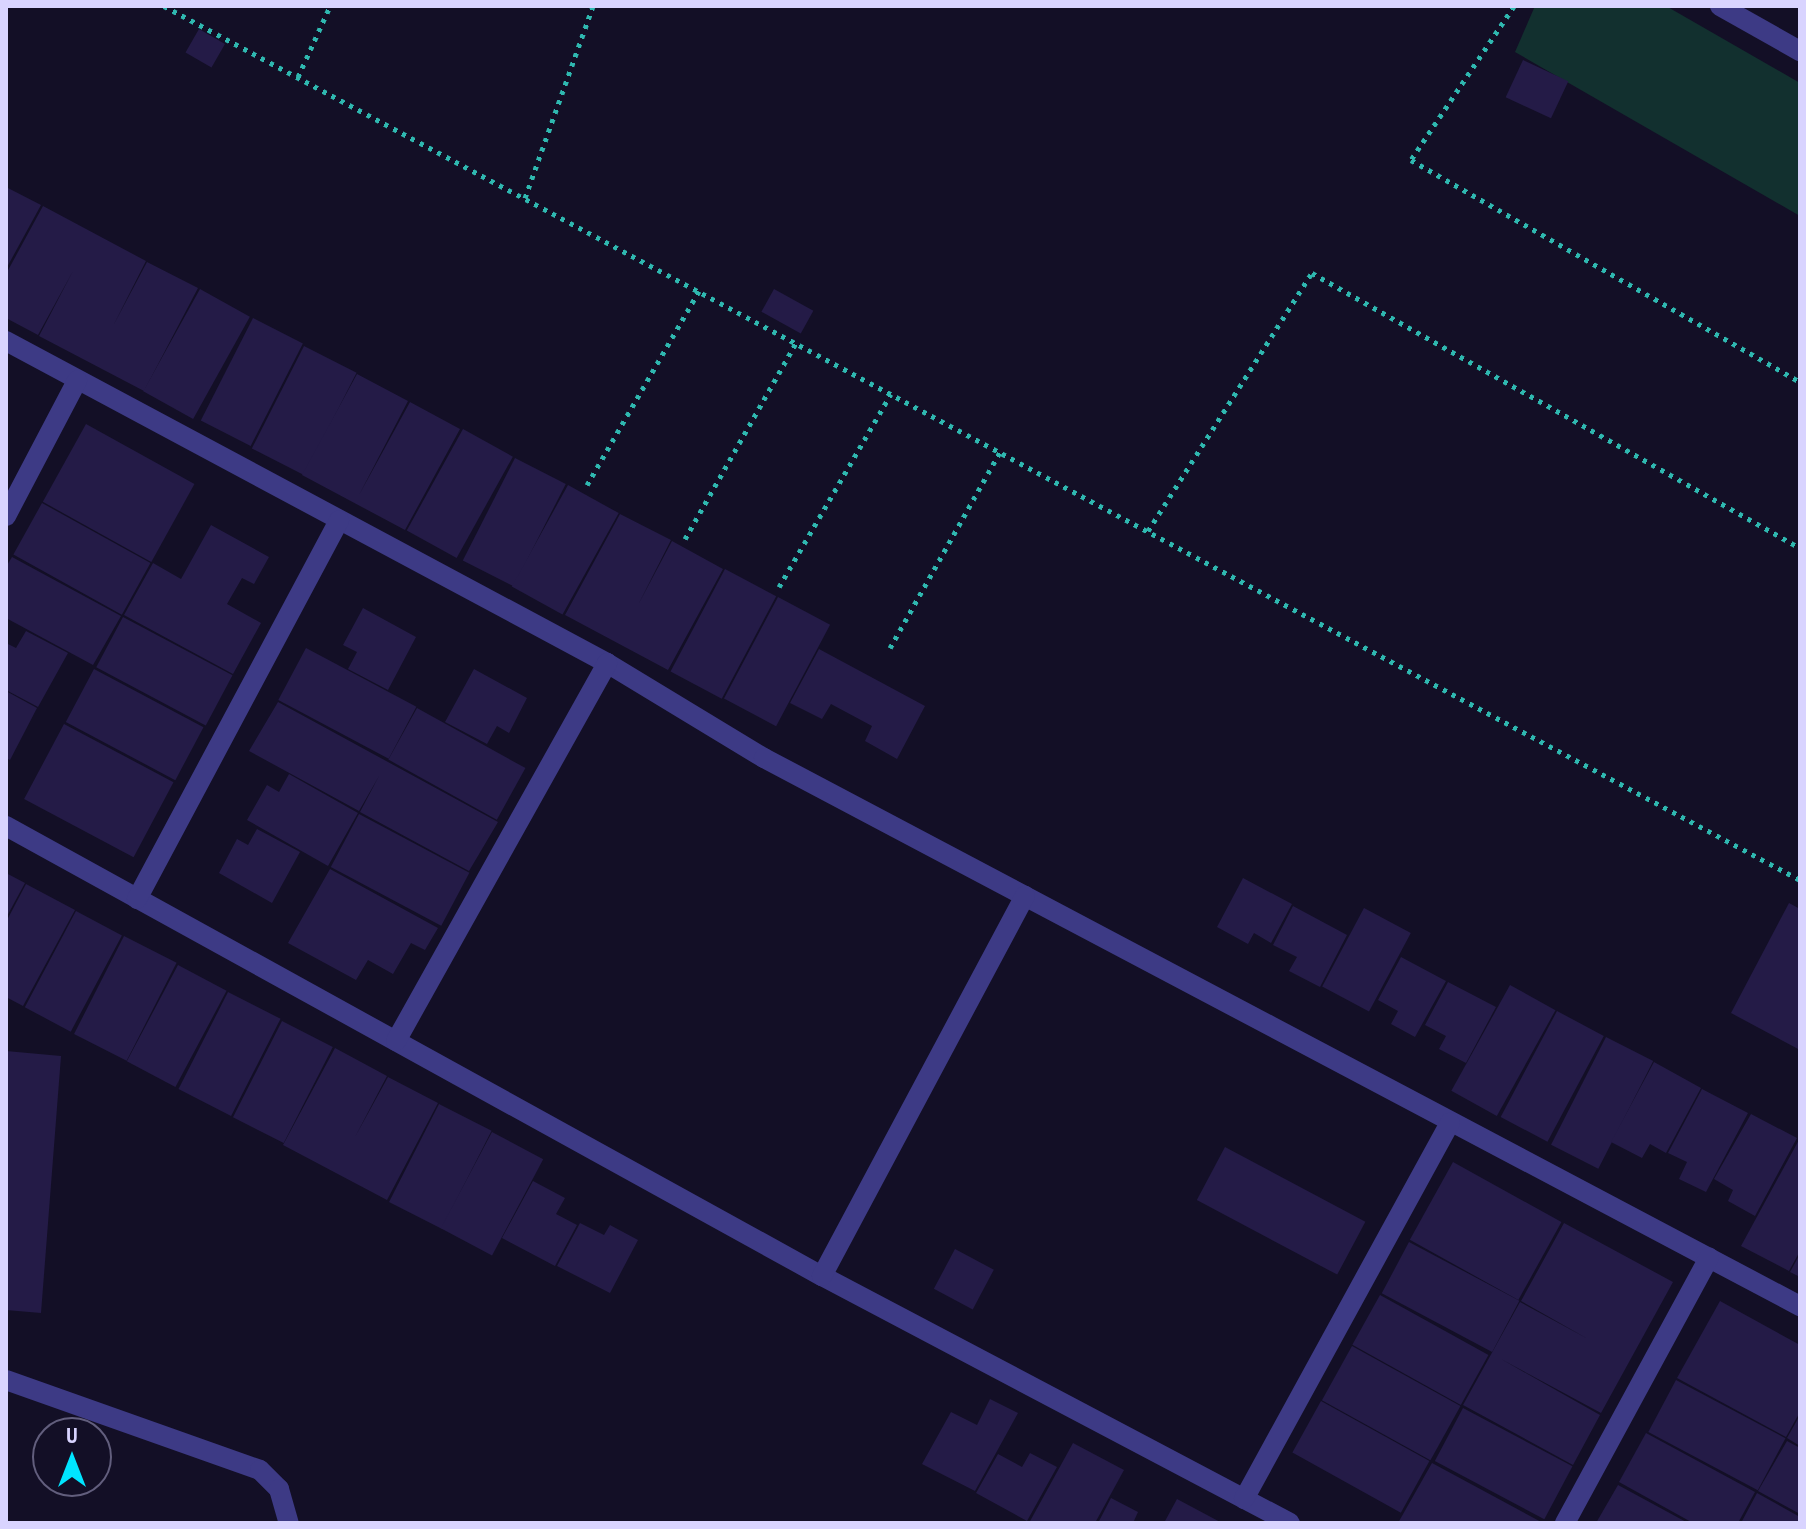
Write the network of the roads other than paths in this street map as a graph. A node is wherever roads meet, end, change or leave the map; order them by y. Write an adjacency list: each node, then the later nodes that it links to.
1 (1720, 6): 2 (street)
2 (1800, 51)
3 (6, 341): 4 (street)
4 (77, 381): 5 (street); 6 (street)
5 (6, 516)
6 (339, 521): 7 (street); 10 (street)
7 (607, 663): 9 (street); 11 (street)
8 (6, 826): 10 (street)
9 (1025, 896): 12 (street); 14 (street)
10 (137, 899): 11 (street)
11 (396, 1041): 14 (street)
12 (1450, 1123): 13 (street); 17 (street)
13 (1709, 1258): 15 (street); 20 (street)
14 (822, 1276): 17 (street)
15 (1800, 1306)
16 (6, 1380): 18 (street)
17 (1244, 1499): 19 (street)
18 (289, 1523)
19 (1290, 1523)
20 (1565, 1523)

